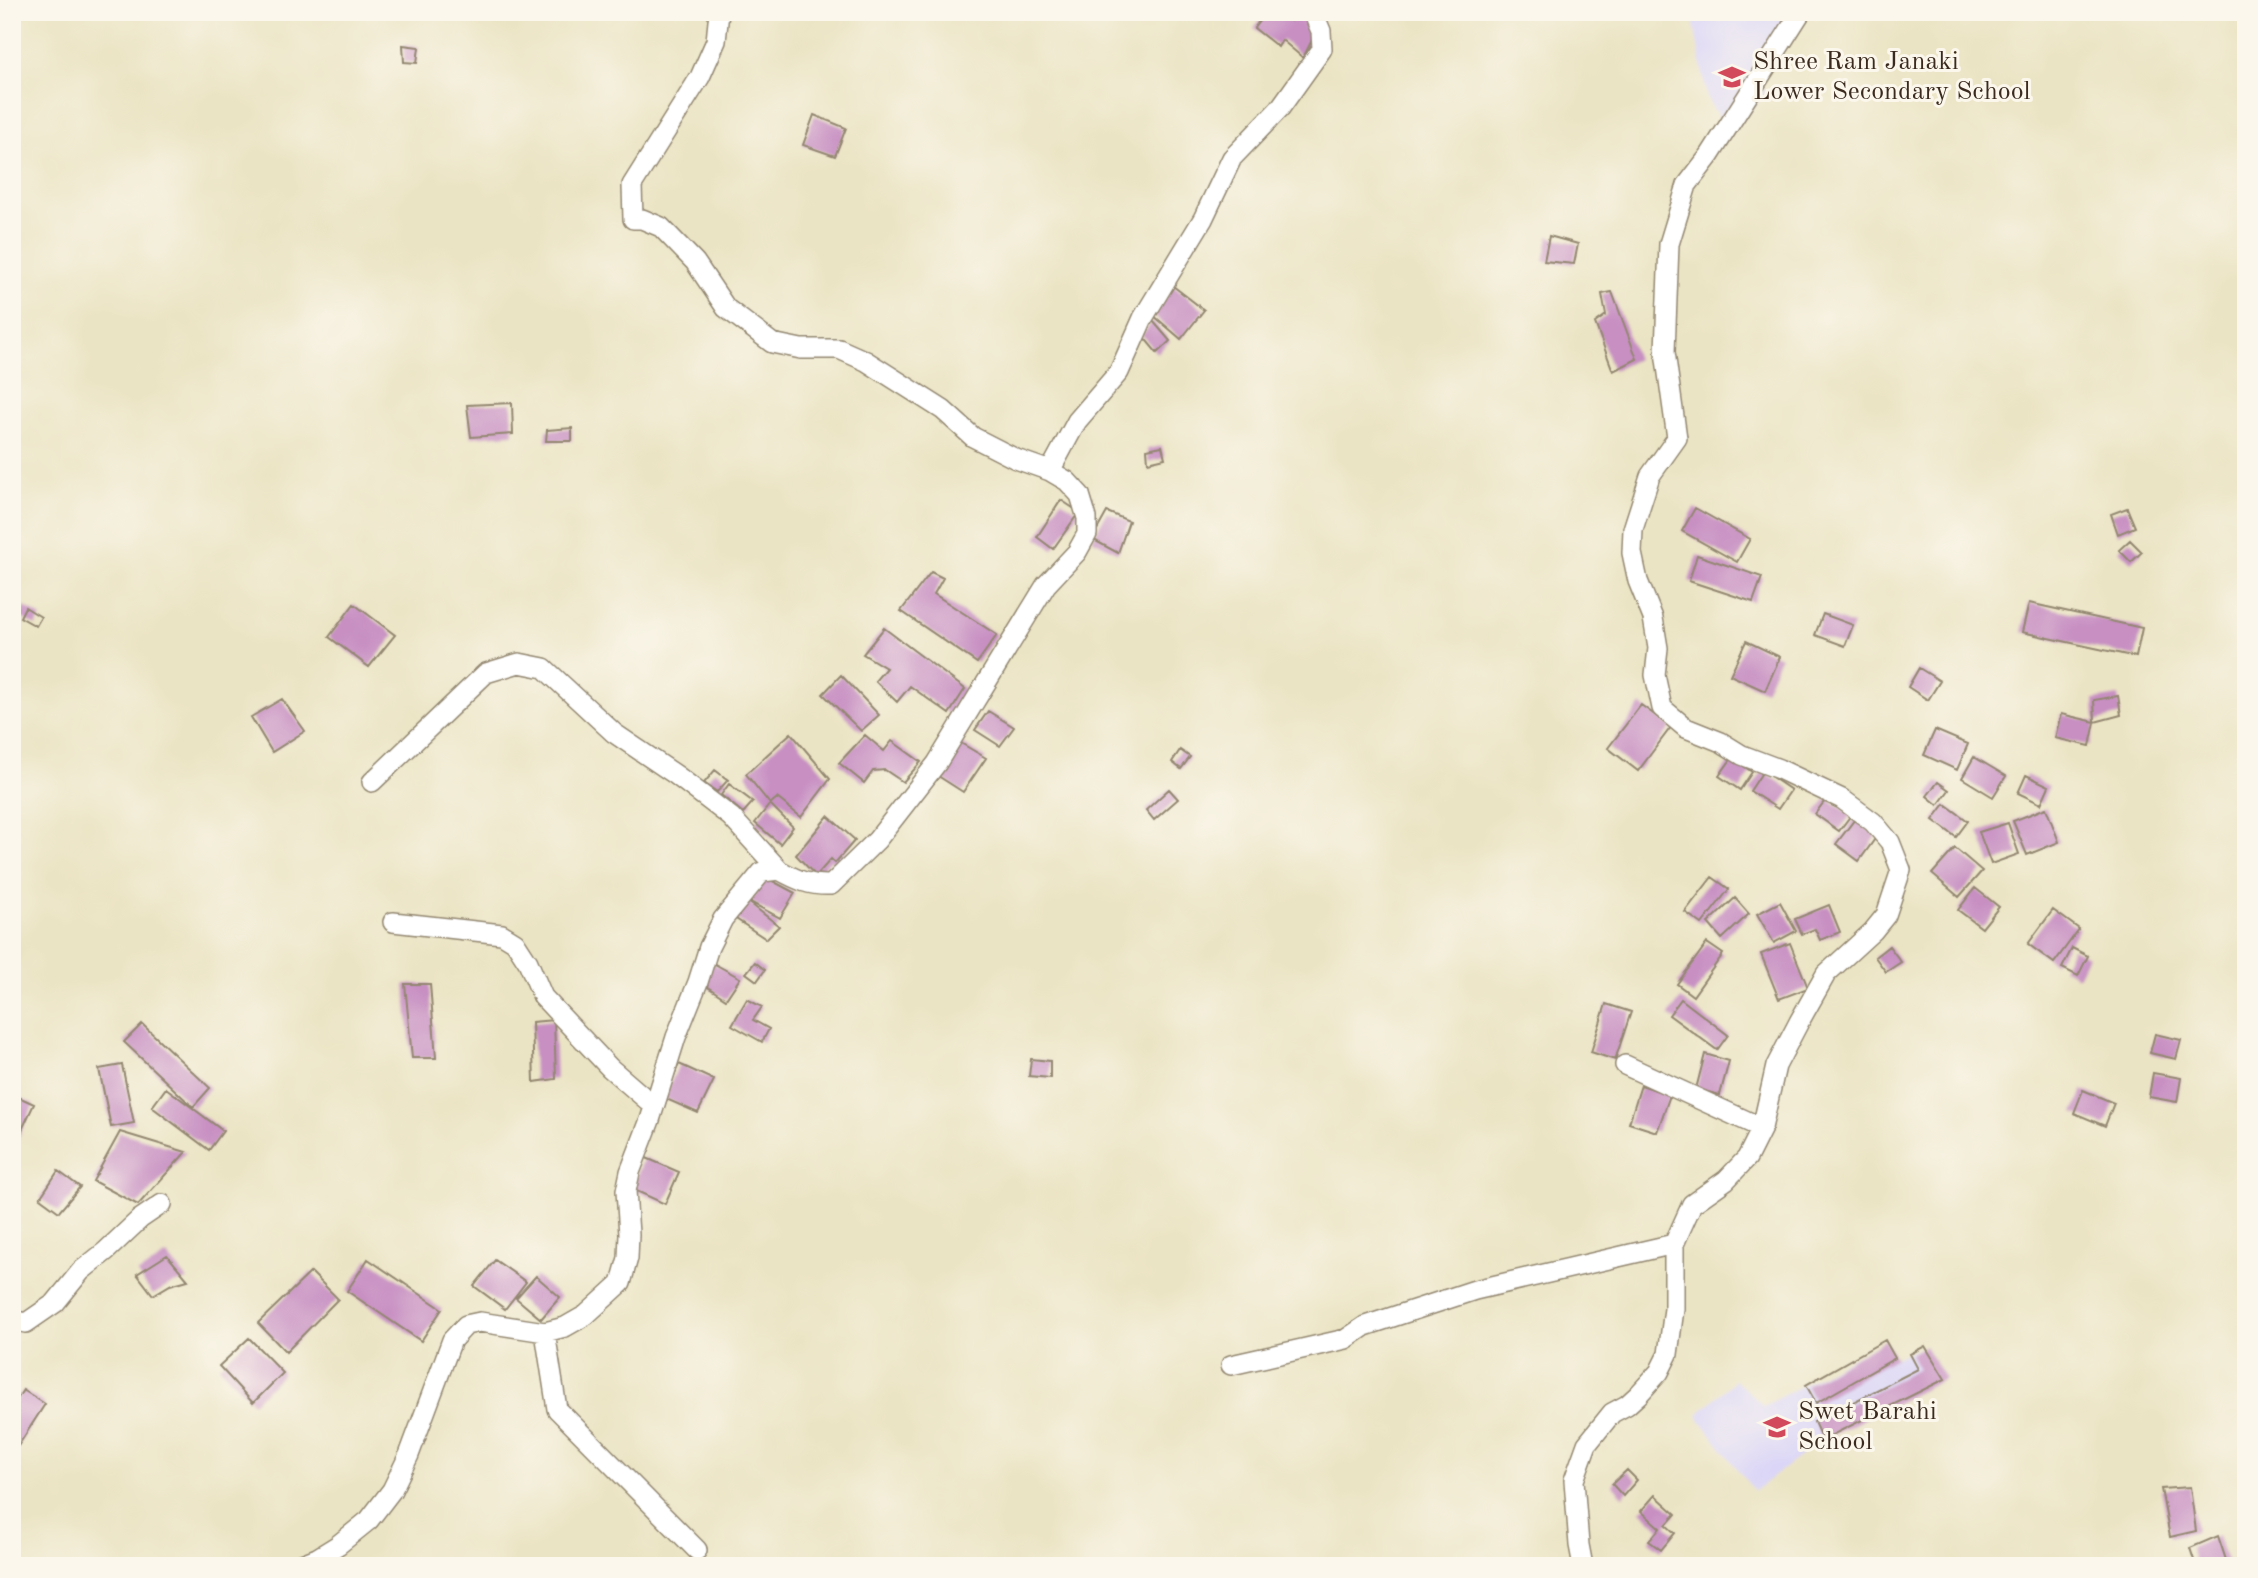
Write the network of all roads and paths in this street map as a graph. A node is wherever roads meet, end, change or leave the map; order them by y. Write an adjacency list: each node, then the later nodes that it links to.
1 (719, 12): 4 (street)
2 (1313, 12): 4 (street)
3 (1801, 12): 10 (street)
4 (1050, 471): 6 (street)
5 (372, 782): 6 (street)
6 (779, 870): 9 (street)
7 (393, 922): 9 (street)
8 (1625, 1065): 10 (street)
9 (654, 1106): 14 (street)
10 (1762, 1128): 12 (street)
11 (163, 1204): 13 (street)
12 (1674, 1244): 15 (street); 18 (street)
13 (12, 1320)
14 (545, 1332): 16 (street); 17 (street)
15 (1231, 1365)
16 (697, 1550)
17 (297, 1566)
18 (1583, 1566)

